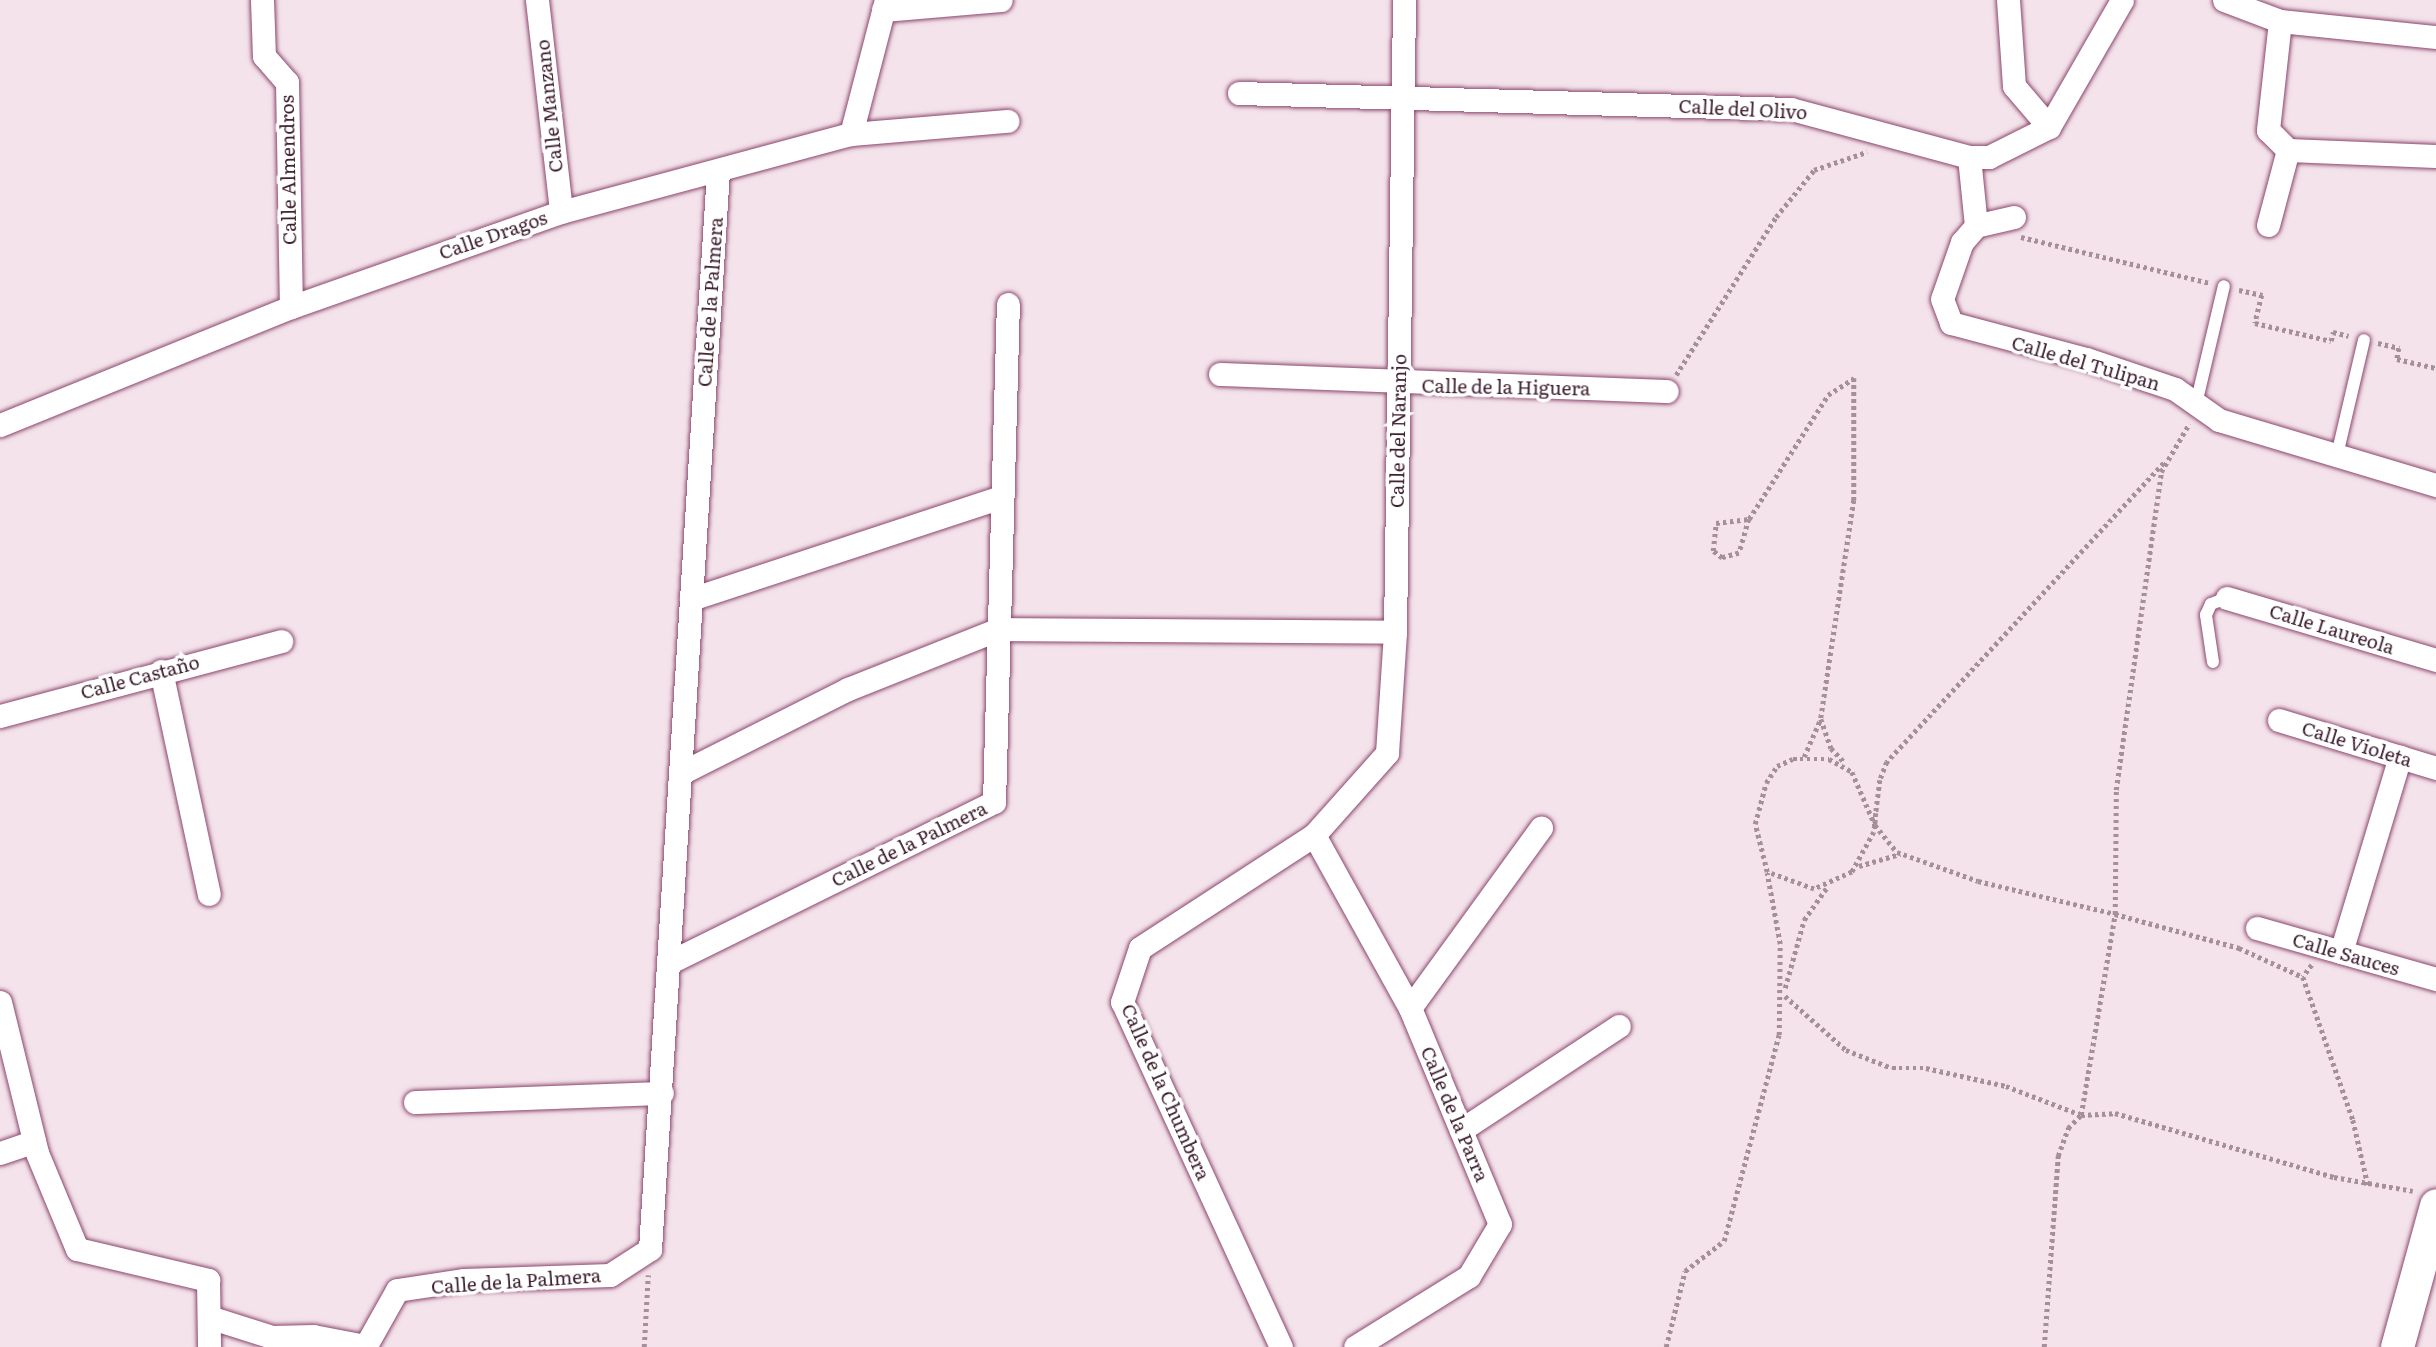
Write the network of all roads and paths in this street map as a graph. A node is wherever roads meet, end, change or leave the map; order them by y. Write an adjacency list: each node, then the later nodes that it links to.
1 (262, 0): 27 (street, Calle Almendros)
2 (537, 0): 21 (street, Calle Manzano)
3 (1001, 0): 8 (street)
4 (1404, 0): 12 (street, Calle del Naranjo)
5 (2008, 0): 14 (street)
6 (2122, 0): 14 (street)
7 (2224, 0): 9 (street)
8 (885, 5): 15 (street)
9 (2280, 21): 10 (street); 17 (street)
10 (2436, 37)
11 (1239, 93): 12 (street, Calle del Olivo)
12 (1403, 97): 19 (street, Calle del Olivo); 30 (street, Calle del Naranjo)
13 (1007, 121): 15 (street, Calle Dragos)
14 (2049, 127): 19 (street, Calle del Olivo)
15 (851, 134): 20 (street, Calle Dragos)
16 (1873, 150): 31 (path)
17 (2288, 150): 18 (street); 23 (street)
18 (2436, 156)
19 (1969, 157): 24 (street)
20 (718, 172): 21 (street, Calle Dragos); 40 (street, Calle de la Palmera)
21 (561, 212): 27 (street, Calle Dragos)
22 (2014, 217): 24 (street)
23 (2268, 225)
24 (1976, 226): 32 (street, Calle del Tulipan)
25 (2224, 286): 32 (lane)
26 (1008, 304): 37 (street, Calle de la Palmera)
27 (291, 307): 33 (street, Calle Dragos)
28 (2364, 340): 34 (lane)
29 (1220, 374): 30 (street, Calle de la Higuera)
30 (1398, 385): 31 (street, Calle de la Higuera); 42 (street, Calle del Naranjo)
31 (1667, 390)
32 (2196, 404): 34 (street, Calle del Tulipan); 35 (path)
33 (0, 425)
34 (2337, 455): 36 (street, Calle del Tulipan)
35 (2164, 463): 55 (path); 63 (path)
36 (2436, 485)
37 (1002, 497): 40 (street); 41 (street, Calle de la Palmera)
38 (1749, 519): 38 (path); 47 (path)
39 (2227, 598): 44 (street, Calle Laureola); 45 (lane)
40 (691, 599): 54 (street, Calle de la Palmera)
41 (999, 629): 42 (street); 54 (street); 66 (street, Calle de la Palmera)
42 (1395, 632): 57 (street, Calle del Naranjo)
43 (281, 641): 46 (street, Calle Castaño)
44 (2436, 660)
45 (2213, 662)
46 (161, 671): 48 (street, Calle Castaño); 62 (street)
47 (1821, 713): 51 (path); 52 (path)
48 (0, 716)
49 (2279, 720): 50 (street, Calle Violeta)
50 (2400, 757): 53 (street, Calle Violeta); 65 (street)
51 (1803, 758): 52 (path); 60 (path)
52 (1844, 762): 55 (path)
53 (2436, 768)
54 (681, 773): 66 (street, Calle de la Palmera)
55 (1875, 825): 58 (path); 59 (path)
56 (1541, 828): 71 (street)
57 (1314, 835): 71 (street, Calle de la Parra); 86 (street, Calle de la Chumbera)
58 (1901, 854): 59 (path); 63 (path)
59 (1855, 868): 61 (path)
60 (1767, 872): 61 (path); 69 (path)
61 (1827, 887): 69 (path)
62 (209, 894)
63 (2115, 914): 67 (path); 75 (path)
64 (2257, 928): 65 (street, Calle Sauces)
65 (2334, 950): 67 (path); 68 (street, Calle Sauces)
66 (670, 962): 73 (street, Calle de la Palmera)
67 (2303, 977): 79 (path)
68 (2436, 979)
69 (1784, 994): 75 (path); 88 (path)
70 (0, 1002): 77 (street)
71 (1410, 1008): 76 (street, Calle de la Parra)
72 (1619, 1026): 76 (street)
73 (662, 1093): 74 (street); 81 (street, Calle de la Palmera)
74 (415, 1102)
75 (2081, 1115): 79 (path); 89 (path)
76 (1461, 1130): 87 (street, Calle de la Parra)
77 (34, 1141): 78 (street); 82 (street)
78 (0, 1153)
79 (2368, 1185): 80 (path)
80 (2430, 1199): 90 (street)
81 (650, 1248): 84 (street, Calle de la Palmera); 85 (path)
82 (209, 1317): 83 (street); 84 (street)
83 (209, 1347)
84 (365, 1347)
85 (643, 1347)
86 (1281, 1347)
87 (1355, 1347)
88 (1666, 1347)
89 (2044, 1347)
90 (2397, 1347)

